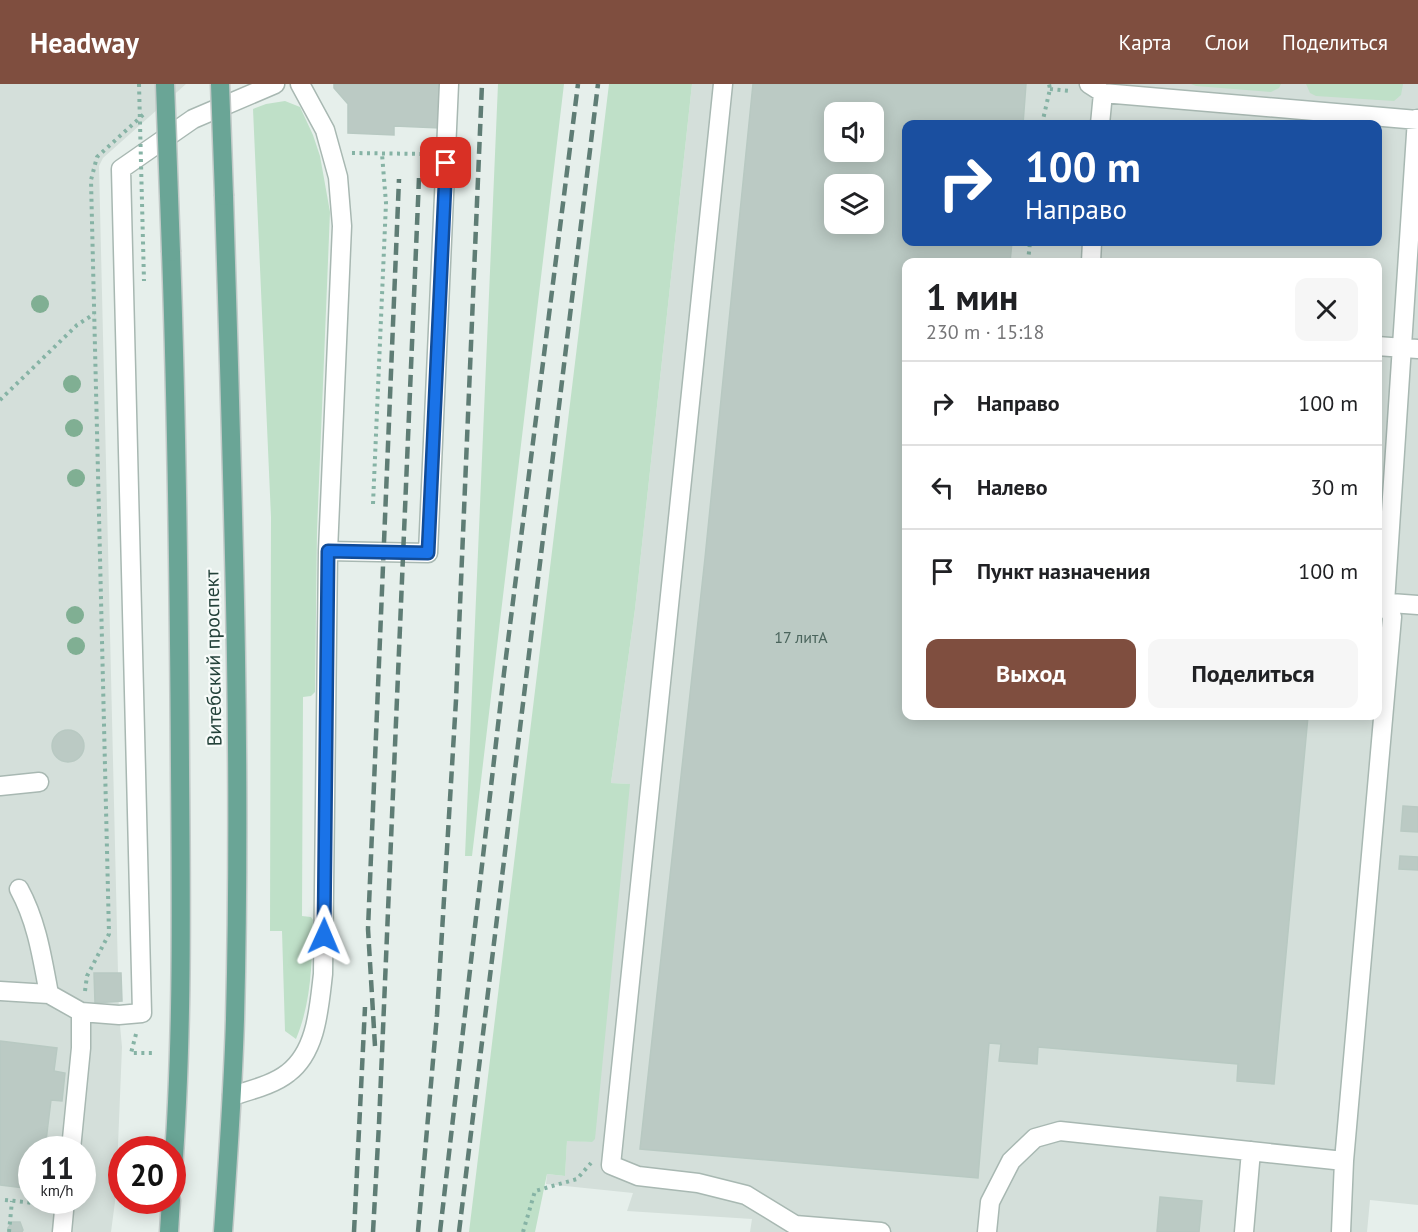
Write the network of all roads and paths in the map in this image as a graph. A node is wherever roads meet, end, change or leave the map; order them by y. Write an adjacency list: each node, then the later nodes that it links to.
1 (139, 84): 17 (path, bridge)
2 (165, 84): 38 (main road, Витебский проспект, bridge)
3 (220, 84): 36 (main road, Витебский проспект, bridge)
4 (274, 84): 33 (lane)
5 (300, 84): 14 (lane)
6 (449, 84): 16 (lane)
7 (723, 84): 47 (lane)
8 (1049, 84): 12 (path)
9 (1096, 89): 11 (lane); 13 (lane)
10 (145, 113): 18 (path)
11 (1417, 119): 20 (lane)
12 (1043, 120)
13 (1100, 120)
14 (331, 152): 15 (path); 23 (lane)
15 (382, 154): 16 (path); 22 (path)
16 (446, 154): 23 (lane)
17 (144, 281)
18 (94, 314): 21 (path); 33 (path)
19 (1382, 346): 20 (lane)
20 (1410, 349): 24 (lane)
21 (0, 400)
22 (373, 504)
23 (328, 551): 36 (lane)
24 (1382, 593)
25 (1382, 602): 27 (lane)
26 (1382, 603): 40 (lane)
27 (1418, 605)
28 (39, 782): 29 (lane)
29 (0, 786)
30 (19, 890): 32 (lane)
31 (0, 991): 32 (lane)
32 (49, 994): 33 (lane)
33 (81, 1012): 37 (lane)
34 (131, 1053): 35 (path)
35 (152, 1053)
36 (232, 1096): 51 (main road, Витебский проспект)
37 (72, 1136)
38 (175, 1136)
39 (1251, 1151): 40 (lane); 54 (lane); 55 (lane)
40 (1344, 1161): 56 (lane)
41 (577, 1179): 52 (path)
42 (5, 1200): 43 (path)
43 (12, 1201): 44 (path); 48 (path)
44 (18, 1201)
45 (64, 1214): 49 (lane)
46 (170, 1214): 50 (main road)
47 (788, 1228): 53 (lane)
48 (9, 1232)
49 (62, 1232)
50 (169, 1232)
51 (223, 1232)
52 (523, 1232)
53 (882, 1232)
54 (987, 1232)
55 (1244, 1232)
56 (1341, 1232)

